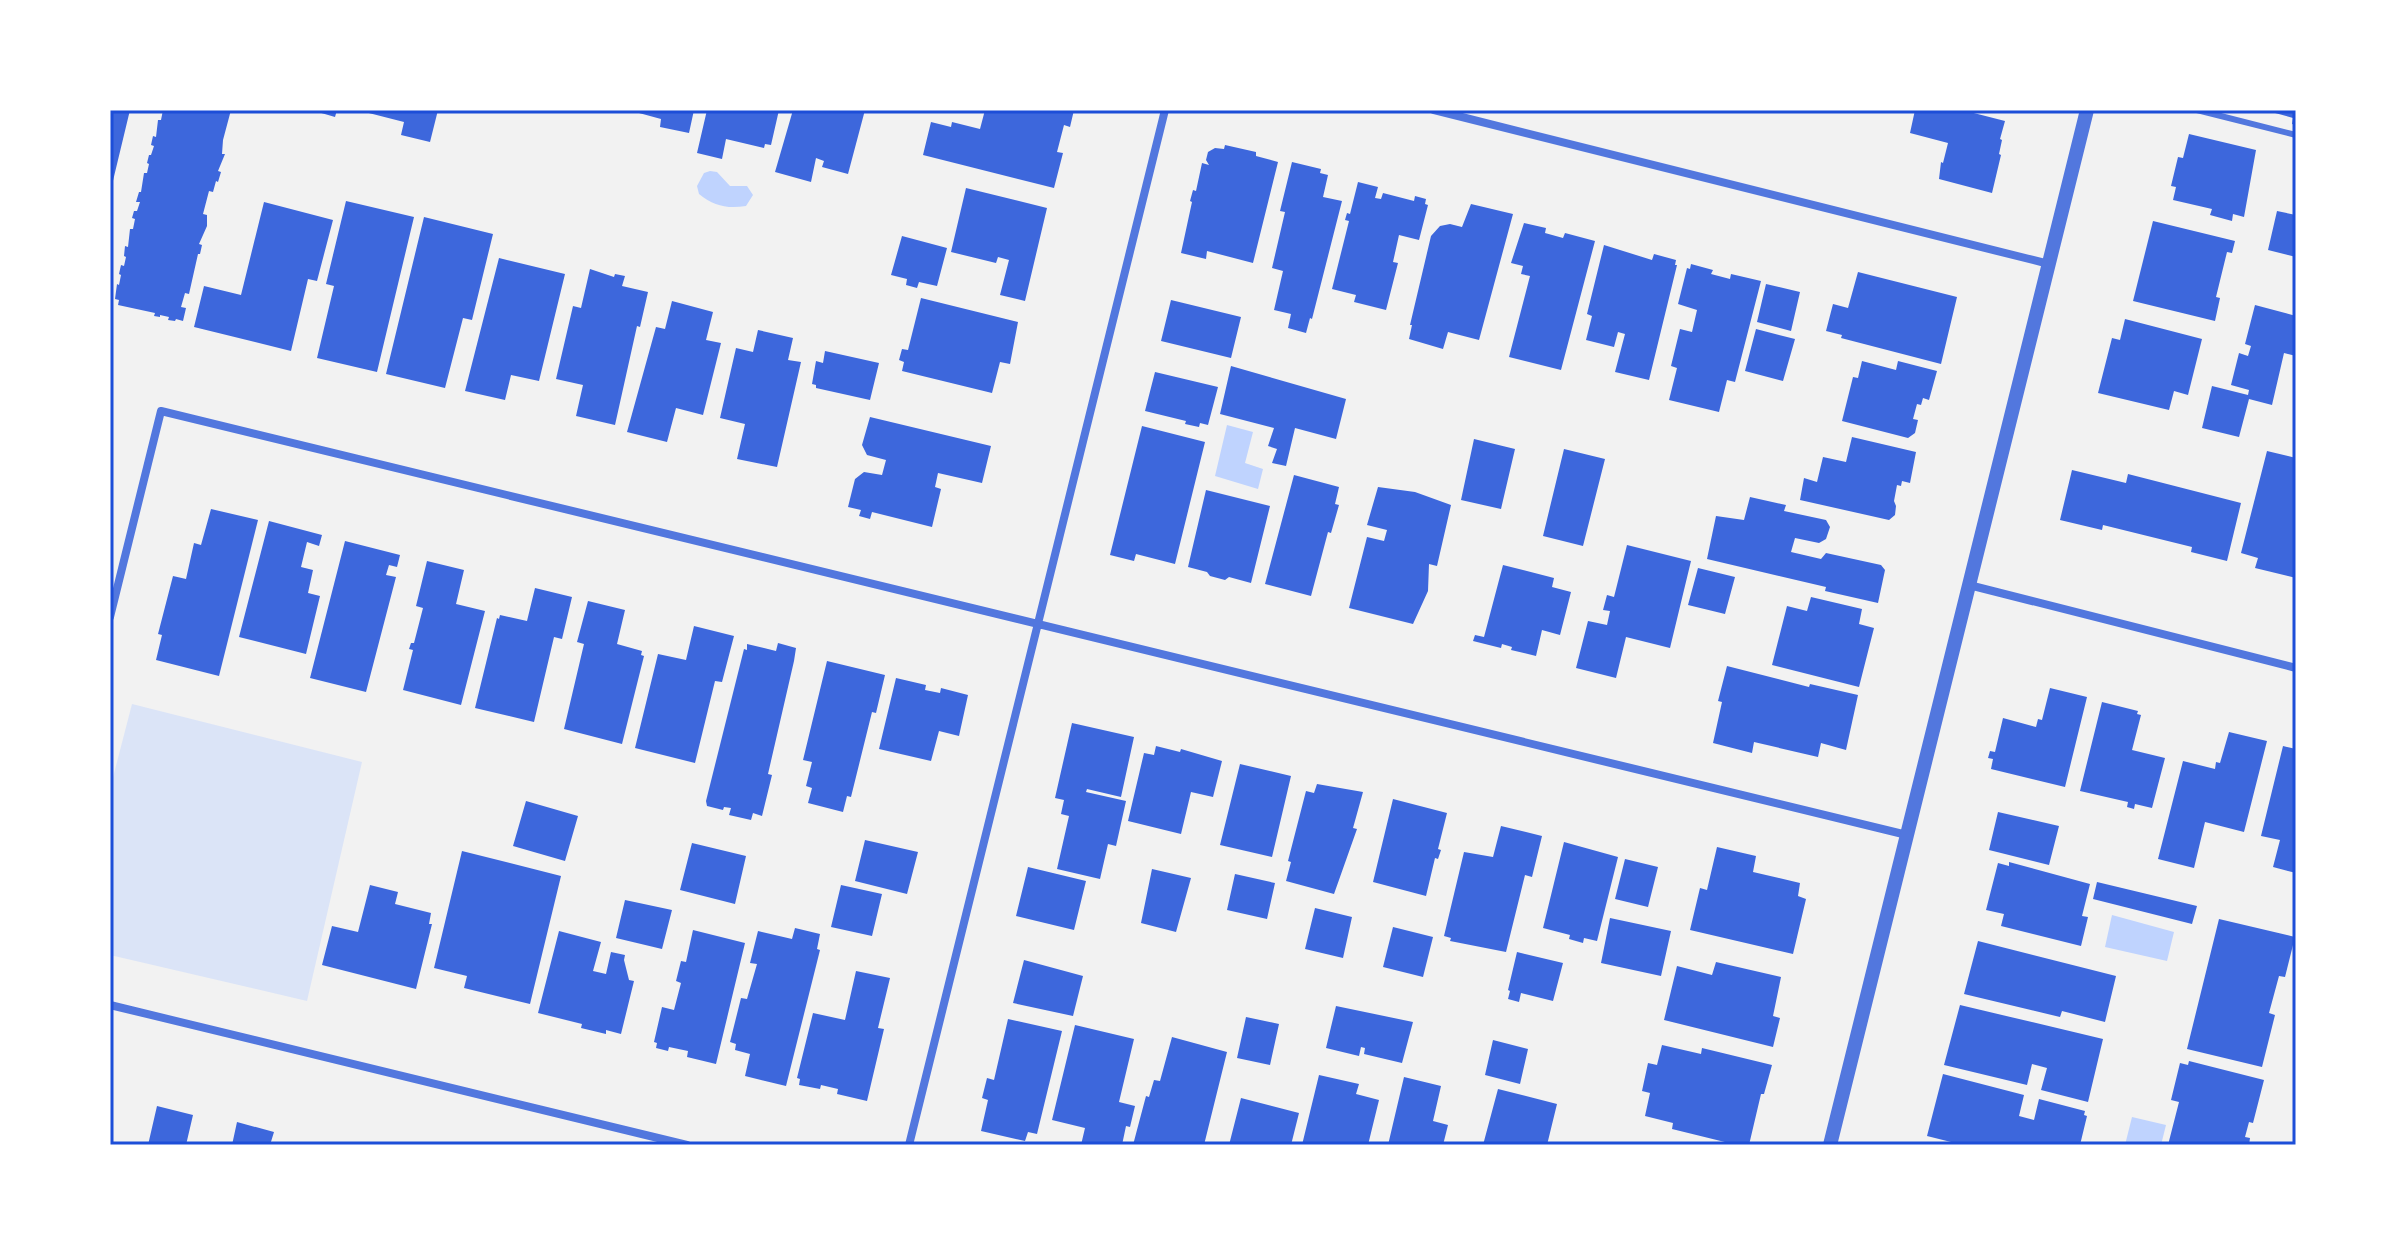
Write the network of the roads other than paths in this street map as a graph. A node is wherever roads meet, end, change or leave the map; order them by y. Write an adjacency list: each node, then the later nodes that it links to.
1 (1165, 110): 10 (street)
2 (1434, 110): 6 (street)
3 (2087, 110): 6 (street)
4 (2197, 110): 5 (lane)
5 (2296, 135)
6 (2049, 264): 7 (street)
7 (1969, 585): 11 (street); 12 (street)
8 (111, 605): 9 (street); 10 (street)
9 (110, 617)
10 (1038, 622): 12 (street); 15 (street)
11 (2296, 668)
12 (1907, 835): 16 (street)
13 (110, 1005): 14 (street)
14 (687, 1145)
15 (909, 1145)
16 (1830, 1145)

